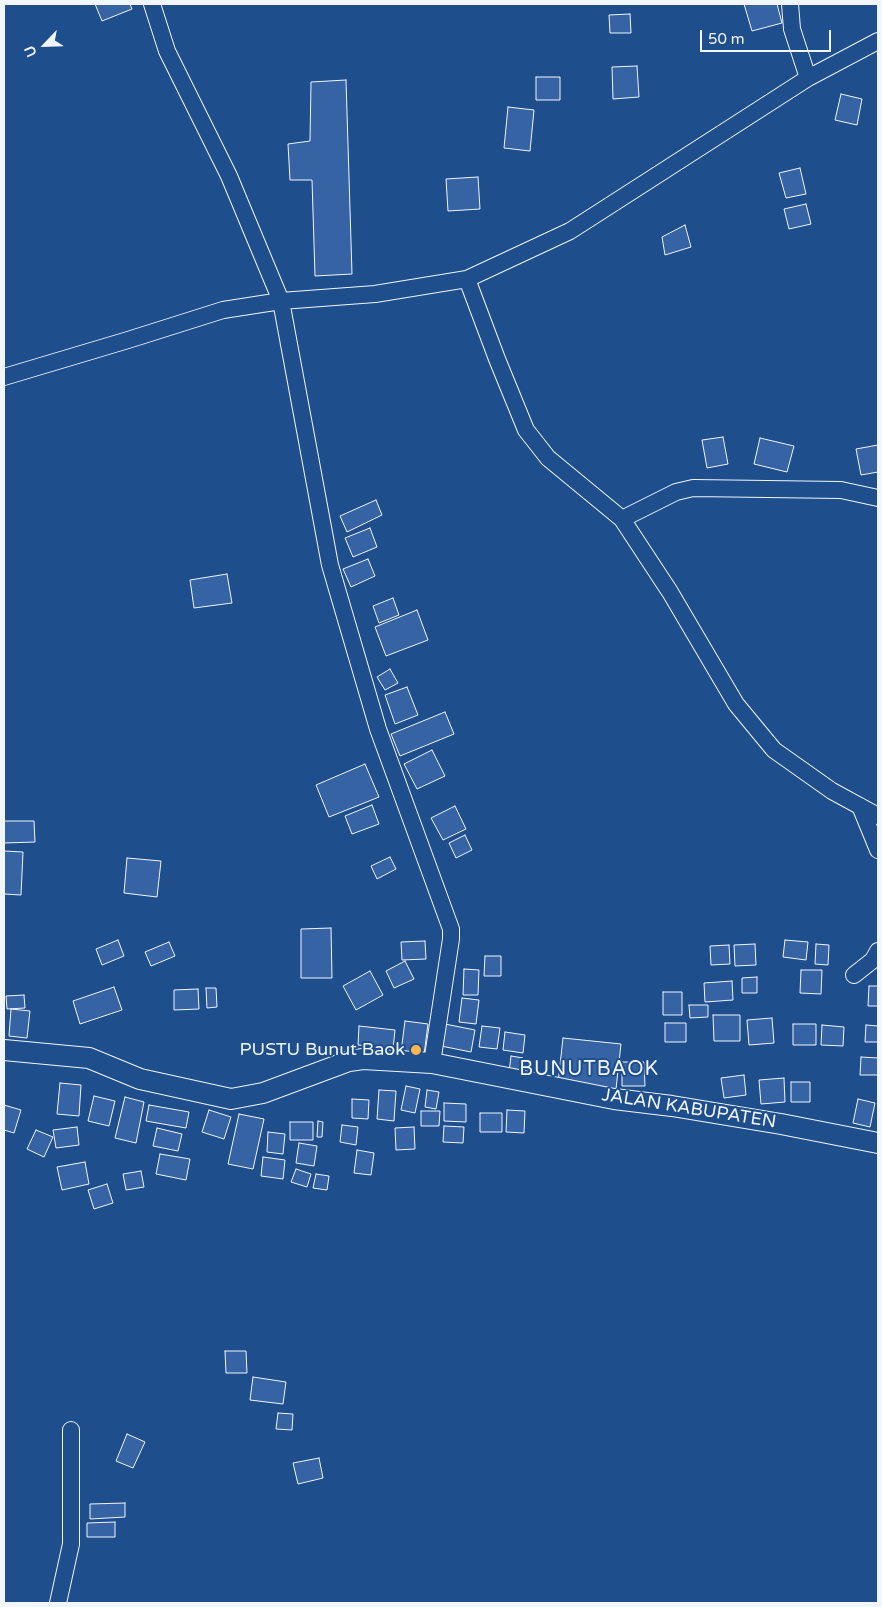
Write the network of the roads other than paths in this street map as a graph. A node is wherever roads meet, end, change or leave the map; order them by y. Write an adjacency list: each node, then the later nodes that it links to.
1 (152, 4): 6 (street)
2 (790, 4): 4 (street)
3 (878, 41): 4 (street)
4 (808, 78): 5 (street)
5 (467, 279): 6 (street); 9 (street)
6 (281, 301): 7 (street); 16 (street)
7 (4, 377)
8 (878, 498): 9 (street)
9 (622, 519): 10 (street)
10 (860, 806): 11 (street); 12 (street)
11 (878, 816)
12 (878, 850)
13 (878, 951): 14 (street)
14 (854, 975)
15 (4, 1050): 16 (street, JALAN KABUPATEN)
16 (432, 1063): 17 (street, JALAN KABUPATEN)
17 (878, 1142)
18 (71, 1430): 19 (street)
19 (58, 1603)

